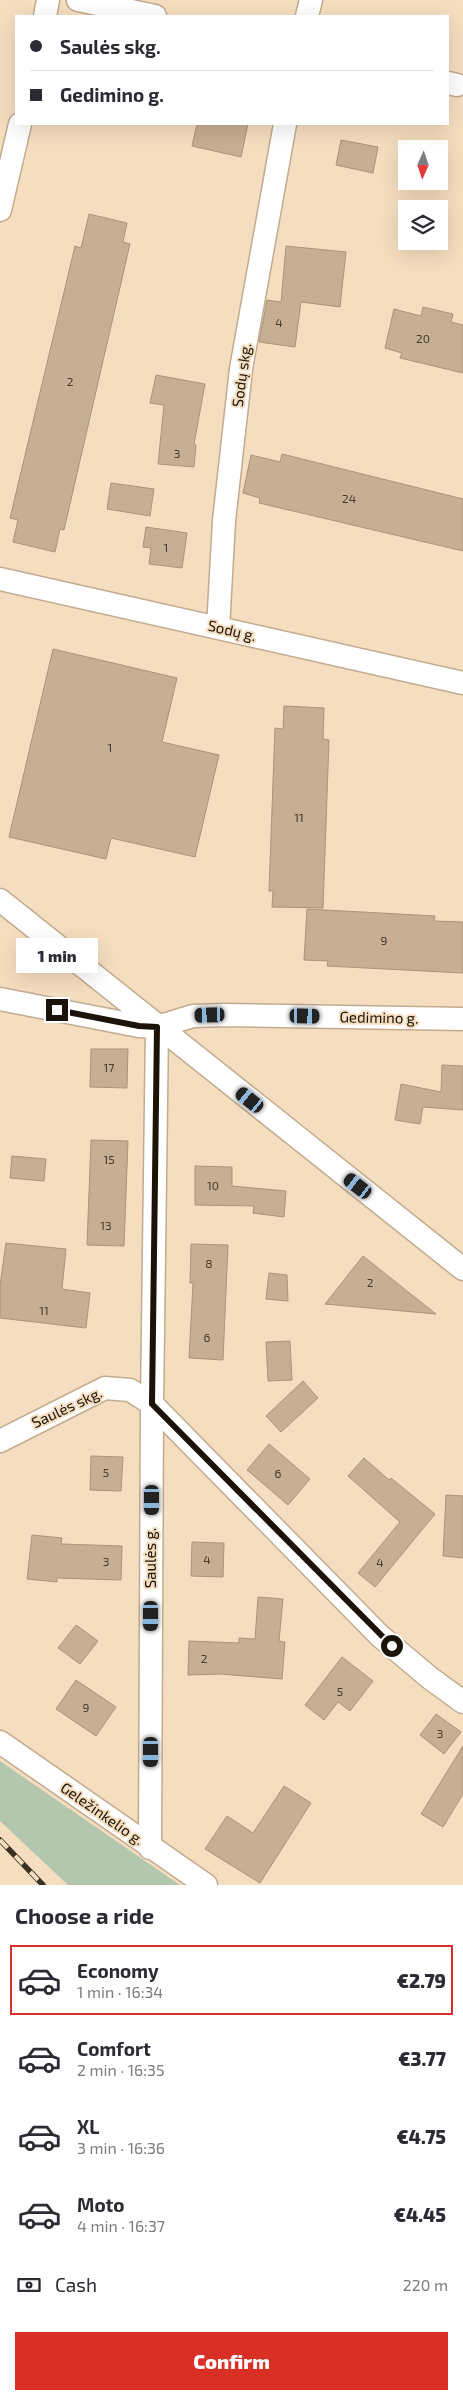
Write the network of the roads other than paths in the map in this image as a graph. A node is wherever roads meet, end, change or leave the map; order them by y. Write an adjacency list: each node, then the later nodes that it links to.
1 (48, 0): 4 (street)
2 (78, 0): 5 (street)
3 (311, 0): 6 (street)
4 (45, 15)
5 (150, 15)
6 (307, 15)
7 (20, 125): 9 (street)
8 (286, 125): 11 (street, Sodų skg.)
9 (0, 210)
10 (0, 579): 11 (street, Sodų g.)
11 (218, 628): 12 (street, Sodų g.)
12 (463, 683)
13 (0, 900): 16 (street)
14 (0, 998): 16 (street, Gedimino g.)
15 (463, 1020): 16 (street, Gedimino g.)
16 (157, 1027): 17 (street); 18 (street, Saulės g.)
17 (463, 1269)
18 (152, 1404): 19 (street, Saulės skg.); 20 (street, Saulės skg.); 22 (street, Saulės g.)
19 (0, 1441)
20 (463, 1702)
21 (0, 1742): 22 (street, Geležinkelio g.)
22 (150, 1848): 23 (street, Geležinkelio g.)
23 (206, 1885)

